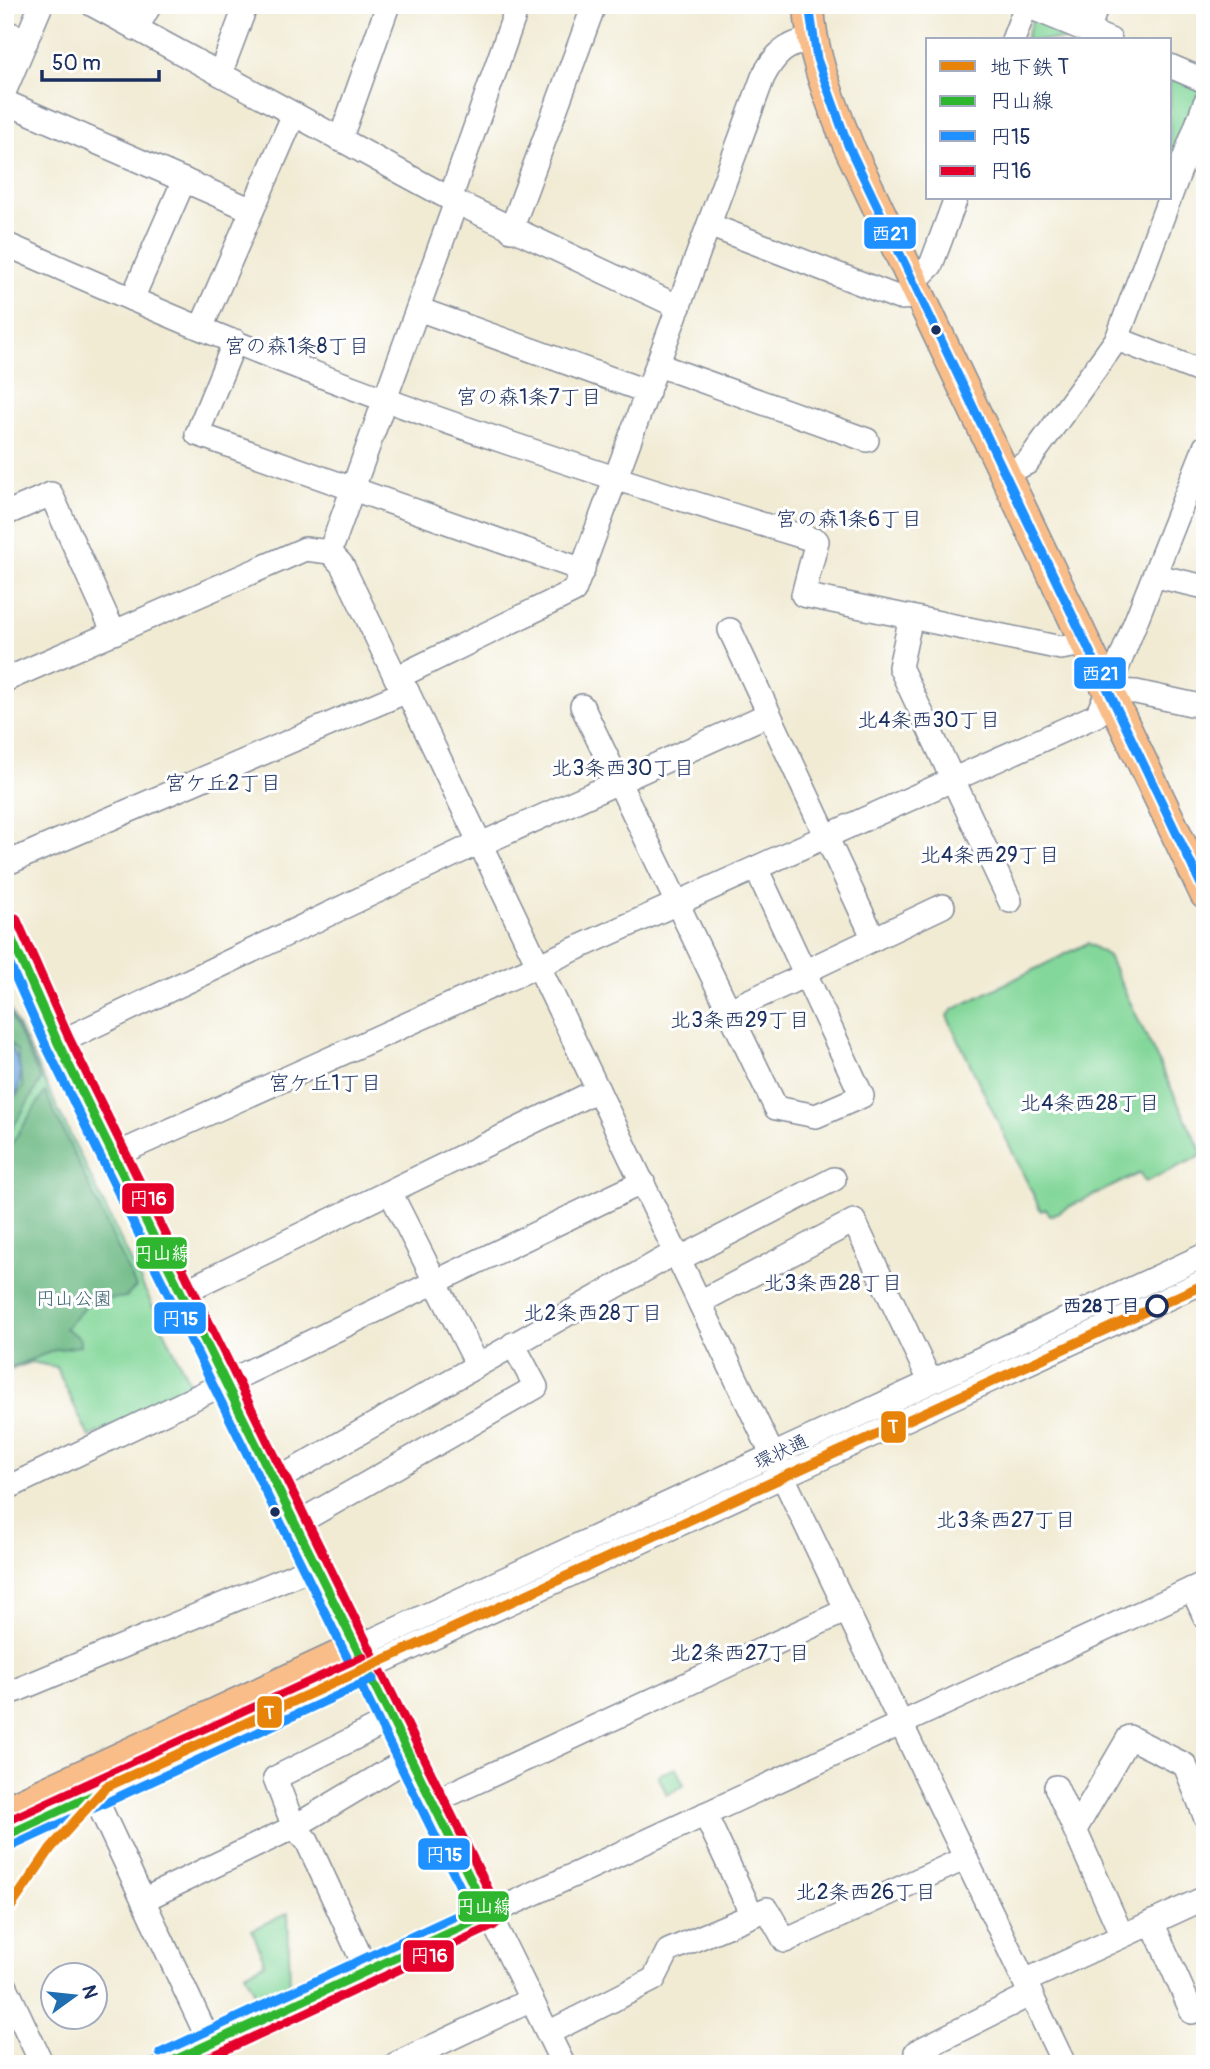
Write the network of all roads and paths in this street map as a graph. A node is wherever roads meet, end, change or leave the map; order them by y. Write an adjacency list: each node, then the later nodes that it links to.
1 (41, 5): 17 (street)
2 (93, 5): 11 (street)
3 (150, 5): 11 (street)
4 (246, 5): 19 (street)
5 (388, 5): 25 (street)
6 (518, 5): 30 (street)
7 (594, 5): 33 (street)
8 (808, 5): 14 (main road)
9 (1025, 5): 13 (street); 15 (street)
10 (1097, 5): 13 (street)
11 (136, 29): 19 (street)
12 (5, 31): 17 (street)
13 (1087, 31): 16 (street)
14 (811, 38): 32 (street); 35 (main road)
15 (1014, 38)
16 (1105, 38)
17 (26, 42): 21 (street)
18 (1172, 67): 20 (street)
19 (220, 74): 24 (street)
20 (1205, 81)
21 (5, 90)
22 (5, 102): 26 (street)
23 (1205, 103): 27 (street)
24 (294, 114): 25 (street); 31 (street)
25 (340, 140): 30 (street)
26 (184, 180): 31 (street); 36 (street)
27 (1172, 180)
28 (955, 200): 35 (street)
29 (1164, 200): 40 (street)
30 (453, 201): 33 (street); 38 (street)
31 (252, 210): 39 (street)
32 (709, 225): 35 (street); 37 (street)
33 (511, 230): 37 (street)
34 (5, 244): 36 (street)
35 (916, 290): 48 (main road)
36 (132, 299): 39 (street)
37 (679, 307): 42 (street)
38 (418, 309): 44 (street); 45 (street)
39 (201, 328): 41 (street)
40 (1117, 339): 43 (street); 48 (street)
41 (235, 341): 45 (street); 50 (street)
42 (658, 365): 44 (street); 46 (street)
43 (1205, 373)
44 (648, 392): 49 (street)
45 (385, 398): 49 (street); 50 (street)
46 (867, 440)
47 (1205, 447): 54 (street)
48 (1004, 474): 59 (main road)
49 (616, 480): 53 (street); 56 (street)
50 (352, 491): 52 (street); 53 (street)
51 (5, 514): 58 (street)
52 (330, 552): 58 (street); 61 (street)
53 (583, 570): 61 (street)
54 (1156, 576): 55 (street); 62 (street)
55 (1205, 587)
56 (911, 617): 59 (street); 66 (street)
57 (730, 630): 65 (street)
58 (114, 633): 60 (street)
59 (1085, 644): 62 (main road)
60 (5, 680)
61 (402, 684): 69 (street); 70 (street)
62 (1108, 691): 64 (street); 66 (street); 72 (main road)
63 (582, 706): 67 (street)
64 (1205, 707)
65 (769, 714): 67 (street); 68 (street)
66 (954, 780): 68 (street); 73 (street)
67 (619, 783): 69 (street); 74 (street)
68 (825, 837): 71 (street); 77 (street)
69 (480, 843): 78 (street); 81 (street)
70 (5, 864)
71 (756, 868): 74 (street); 79 (street)
72 (1205, 894)
73 (1010, 901)
74 (677, 904): 78 (street); 80 (street)
75 (943, 906): 77 (street)
76 (5, 923): 81 (main road)
77 (874, 939): 79 (street)
78 (539, 966): 82 (street); 83 (street)
79 (805, 973): 80 (street); 80 (street)
80 (727, 1011)
81 (58, 1043): 83 (main road)
82 (598, 1090): 85 (street); 86 (street)
83 (113, 1156): 91 (main road)
84 (834, 1179): 87 (street)
85 (643, 1182): 87 (street); 90 (street)
86 (390, 1192): 90 (street); 91 (street)
87 (677, 1255): 92 (street); 93 (street)
88 (1205, 1255): 95 (street, 環状通)
89 (1205, 1281): 98 (street, 環状通)
90 (436, 1283): 94 (street); 96 (street)
91 (181, 1293): 96 (main road)
92 (700, 1302): 95 (street); 97 (street)
93 (513, 1344): 94 (street); 101 (street)
94 (477, 1364): 99 (street)
95 (930, 1381): 97 (street, 環状通)
96 (226, 1384): 99 (main road); 100 (street)
97 (774, 1456): 98 (street); 106 (street, 環状通)
98 (783, 1477): 104 (street); 106 (street, 環状通)
99 (275, 1481): 101 (main road)
100 (5, 1489)
101 (296, 1524): 102 (main road)
102 (316, 1566): 106 (main road); 107 (street)
103 (1198, 1586): 105 (street); 109 (street)
104 (847, 1610): 109 (street); 113 (street)
105 (1205, 1617)
106 (363, 1658): 108 (street); 112 (main road); 114 (main road)
107 (5, 1695)
108 (392, 1719): 110 (street); 117 (street)
109 (901, 1723): 115 (street); 120 (street)
110 (411, 1757): 113 (street); 117 (street)
111 (1056, 1787): 118 (street)
112 (94, 1795): 119 (main road); 122 (street)
113 (433, 1802): 123 (street)
114 (5, 1811)
115 (705, 1814): 123 (street); 124 (street)
116 (1205, 1816): 118 (street)
117 (295, 1827): 122 (street); 127 (street)
118 (1076, 1829): 126 (street)
119 (5, 1836)
120 (966, 1858): 124 (street); 129 (street)
121 (1205, 1898): 125 (street)
122 (143, 1900): 133 (street)
123 (488, 1915): 127 (street); 130 (street)
124 (752, 1915): 132 (street)
125 (1152, 1922): 126 (street); 131 (street)
126 (1122, 1936): 129 (street)
127 (367, 1971): 133 (street)
128 (5, 1985): 134 (street)
129 (1028, 1988): 138 (street); 139 (street)
130 (531, 2000): 132 (street); 136 (street)
131 (1205, 2006)
132 (548, 2033): 137 (street)
133 (210, 2043): 135 (street)
134 (43, 2064)
135 (165, 2064)
136 (396, 2064)
137 (563, 2064)
138 (922, 2064)
139 (1064, 2064)

